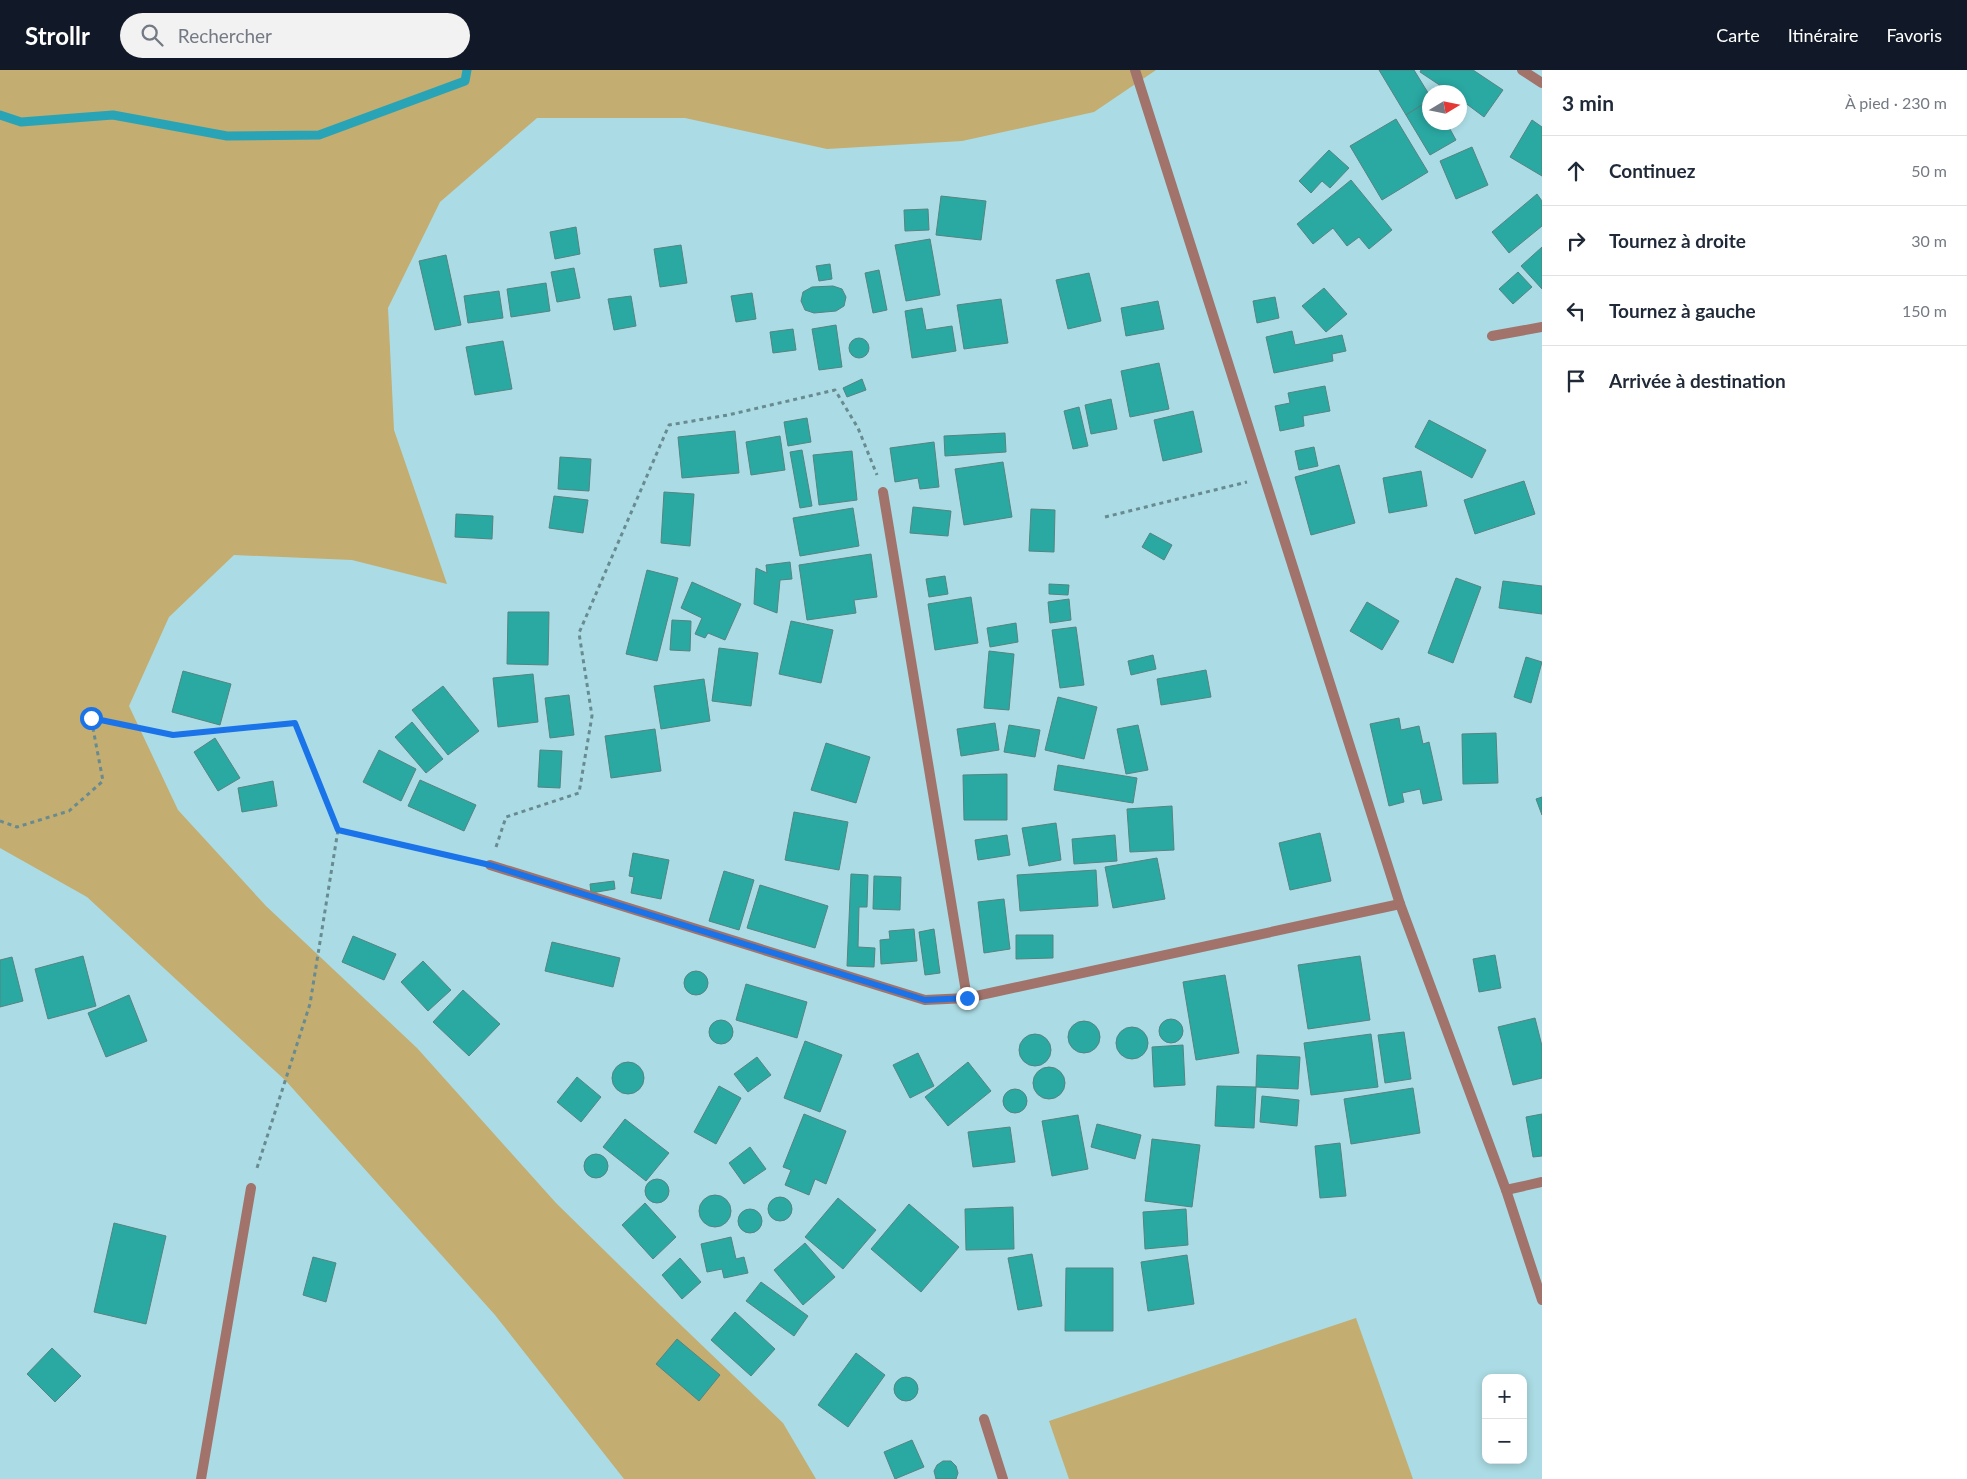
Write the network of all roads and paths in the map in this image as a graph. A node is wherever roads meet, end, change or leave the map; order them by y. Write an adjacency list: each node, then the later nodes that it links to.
1 (1135, 70): 6 (street)
2 (1522, 70): 3 (street)
3 (1542, 83)
4 (1542, 327): 5 (street)
5 (1492, 336)
6 (1265, 477): 8 (path); 12 (street)
7 (883, 492): 11 (path); 13 (street)
8 (1105, 517)
9 (0, 821): 10 (path)
10 (338, 830): 11 (path); 15 (path)
11 (490, 865): 13 (street)
12 (1400, 904): 13 (street); 16 (street)
13 (967, 998)
14 (1542, 1182): 16 (street)
15 (251, 1188): 19 (street)
16 (1506, 1190): 17 (street)
17 (1542, 1300)
18 (984, 1419): 20 (street)
19 (201, 1479)
20 (1004, 1479)

